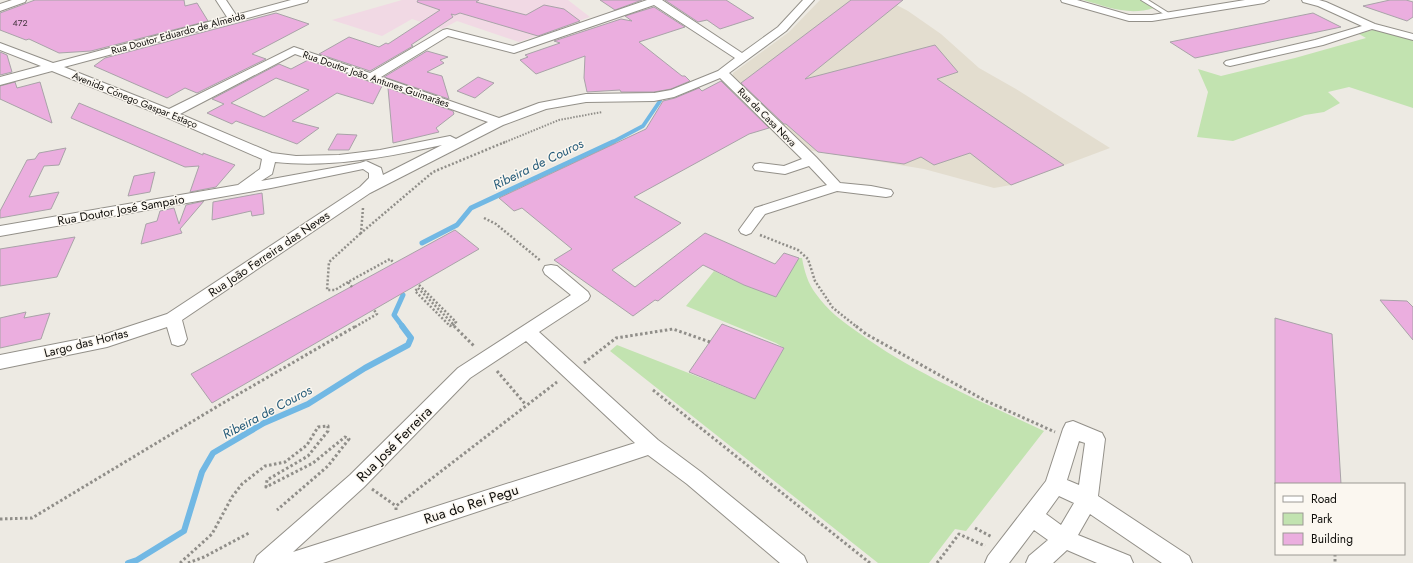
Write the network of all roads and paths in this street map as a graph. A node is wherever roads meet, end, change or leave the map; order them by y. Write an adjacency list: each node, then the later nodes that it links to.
1 (21, 0): 12 (street)
2 (222, 0): 14 (street)
3 (303, 0): 14 (street, Rua Doutor Eduardo de Almeida)
4 (655, 0): 18 (street); 22 (street)
5 (1066, 0): 13 (street)
6 (1144, 0): 13 (lane)
7 (1210, 0): 11 (street)
8 (1264, 0): 11 (street)
9 (1307, 0): 15 (street)
10 (804, 2): 18 (street, Rua Doutor José Sampaio)
11 (1222, 7): 13 (street)
12 (0, 8)
13 (1169, 15)
14 (234, 18): 20 (street, Rua Doutor Eduardo de Almeida)
15 (1371, 26): 16 (street); 19 (street)
16 (1413, 37)
17 (0, 46): 20 (street, Avenida Cónego Gaspar Estaço)
18 (743, 58): 21 (street, Rua Doutor José Sampaio)
19 (1230, 63)
20 (52, 67): 23 (street, Rua Doutor Eduardo de Almeida); 25 (street, Avenida Cónego Gaspar Estaço)
21 (722, 73): 26 (street, Rua Doutor José Sampaio); 29 (street, Rua da Casa Nova)
22 (372, 77): 25 (street, Rua Doutor João Antunes Guimarães); 26 (street, Rua Doutor João Antunes Guimarães)
23 (0, 81)
24 (603, 112): 39 (path)
25 (170, 114): 28 (street, Avenida Cónego Gaspar Estaço)
26 (499, 122): 27 (street, Rua Doutor José Sampaio)
27 (470, 136): 28 (street, Rua Doutor José Sampaio); 30 (street, Rua Doutor José Sampaio); 35 (street, Rua Doutor José Sampaio)
28 (269, 157): 32 (street, Rua Doutor José Sampaio)
29 (811, 160): 31 (street); 33 (street, Rua da Casa Nova)
30 (366, 165): 32 (street, Rua Doutor José Sampaio); 35 (street)
31 (760, 167)
32 (242, 188): 38 (street, Rua Doutor José Sampaio)
33 (836, 188): 34 (street); 37 (street)
34 (886, 193)
35 (364, 197): 39 (path); 46 (street, Rua João Ferreira das Neves)
36 (484, 218): 41 (path)
37 (746, 230): 55 (path)
38 (0, 231)
39 (361, 233): 42 (path)
40 (394, 263): 42 (path)
41 (551, 270): 47 (street, Rua José Ferreira)
42 (348, 282): 44 (path)
43 (419, 285): 50 (path)
44 (352, 287)
45 (374, 310): 63 (path)
46 (173, 318): 48 (street); 51 (street, Largo das Hortas)
47 (528, 332): 50 (street, Rua José Ferreira); 52 (street)
48 (178, 339)
49 (710, 342): 52 (path)
50 (487, 358): 54 (path); 72 (street, Rua José Ferreira)
51 (0, 362)
52 (571, 372): 54 (path); 56 (street)
53 (653, 390): 75 (path)
54 (526, 405): 60 (path)
55 (1070, 439): 57 (street); 59 (street)
56 (651, 446): 65 (street, Rua do Rei Pegu); 74 (street)
57 (1055, 485): 59 (street); 62 (street)
58 (370, 488): 60 (path)
59 (1087, 501): 68 (street); 80 (street)
60 (396, 506): 65 (path)
61 (277, 510): 70 (path)
62 (1032, 516): 68 (street); 77 (street)
63 (0, 519)
64 (974, 528): 67 (path)
65 (397, 529): 73 (street, Rua do Rei Pegu)
66 (249, 533): 71 (path)
67 (994, 538)
68 (1064, 539): 78 (street); 79 (street)
69 (981, 545): 76 (path)
70 (180, 563)
71 (188, 563)
72 (265, 563)
73 (291, 563)
74 (796, 563)
75 (870, 563)
76 (937, 563)
77 (996, 563)
78 (1037, 563)
79 (1122, 563)
80 (1181, 563)

